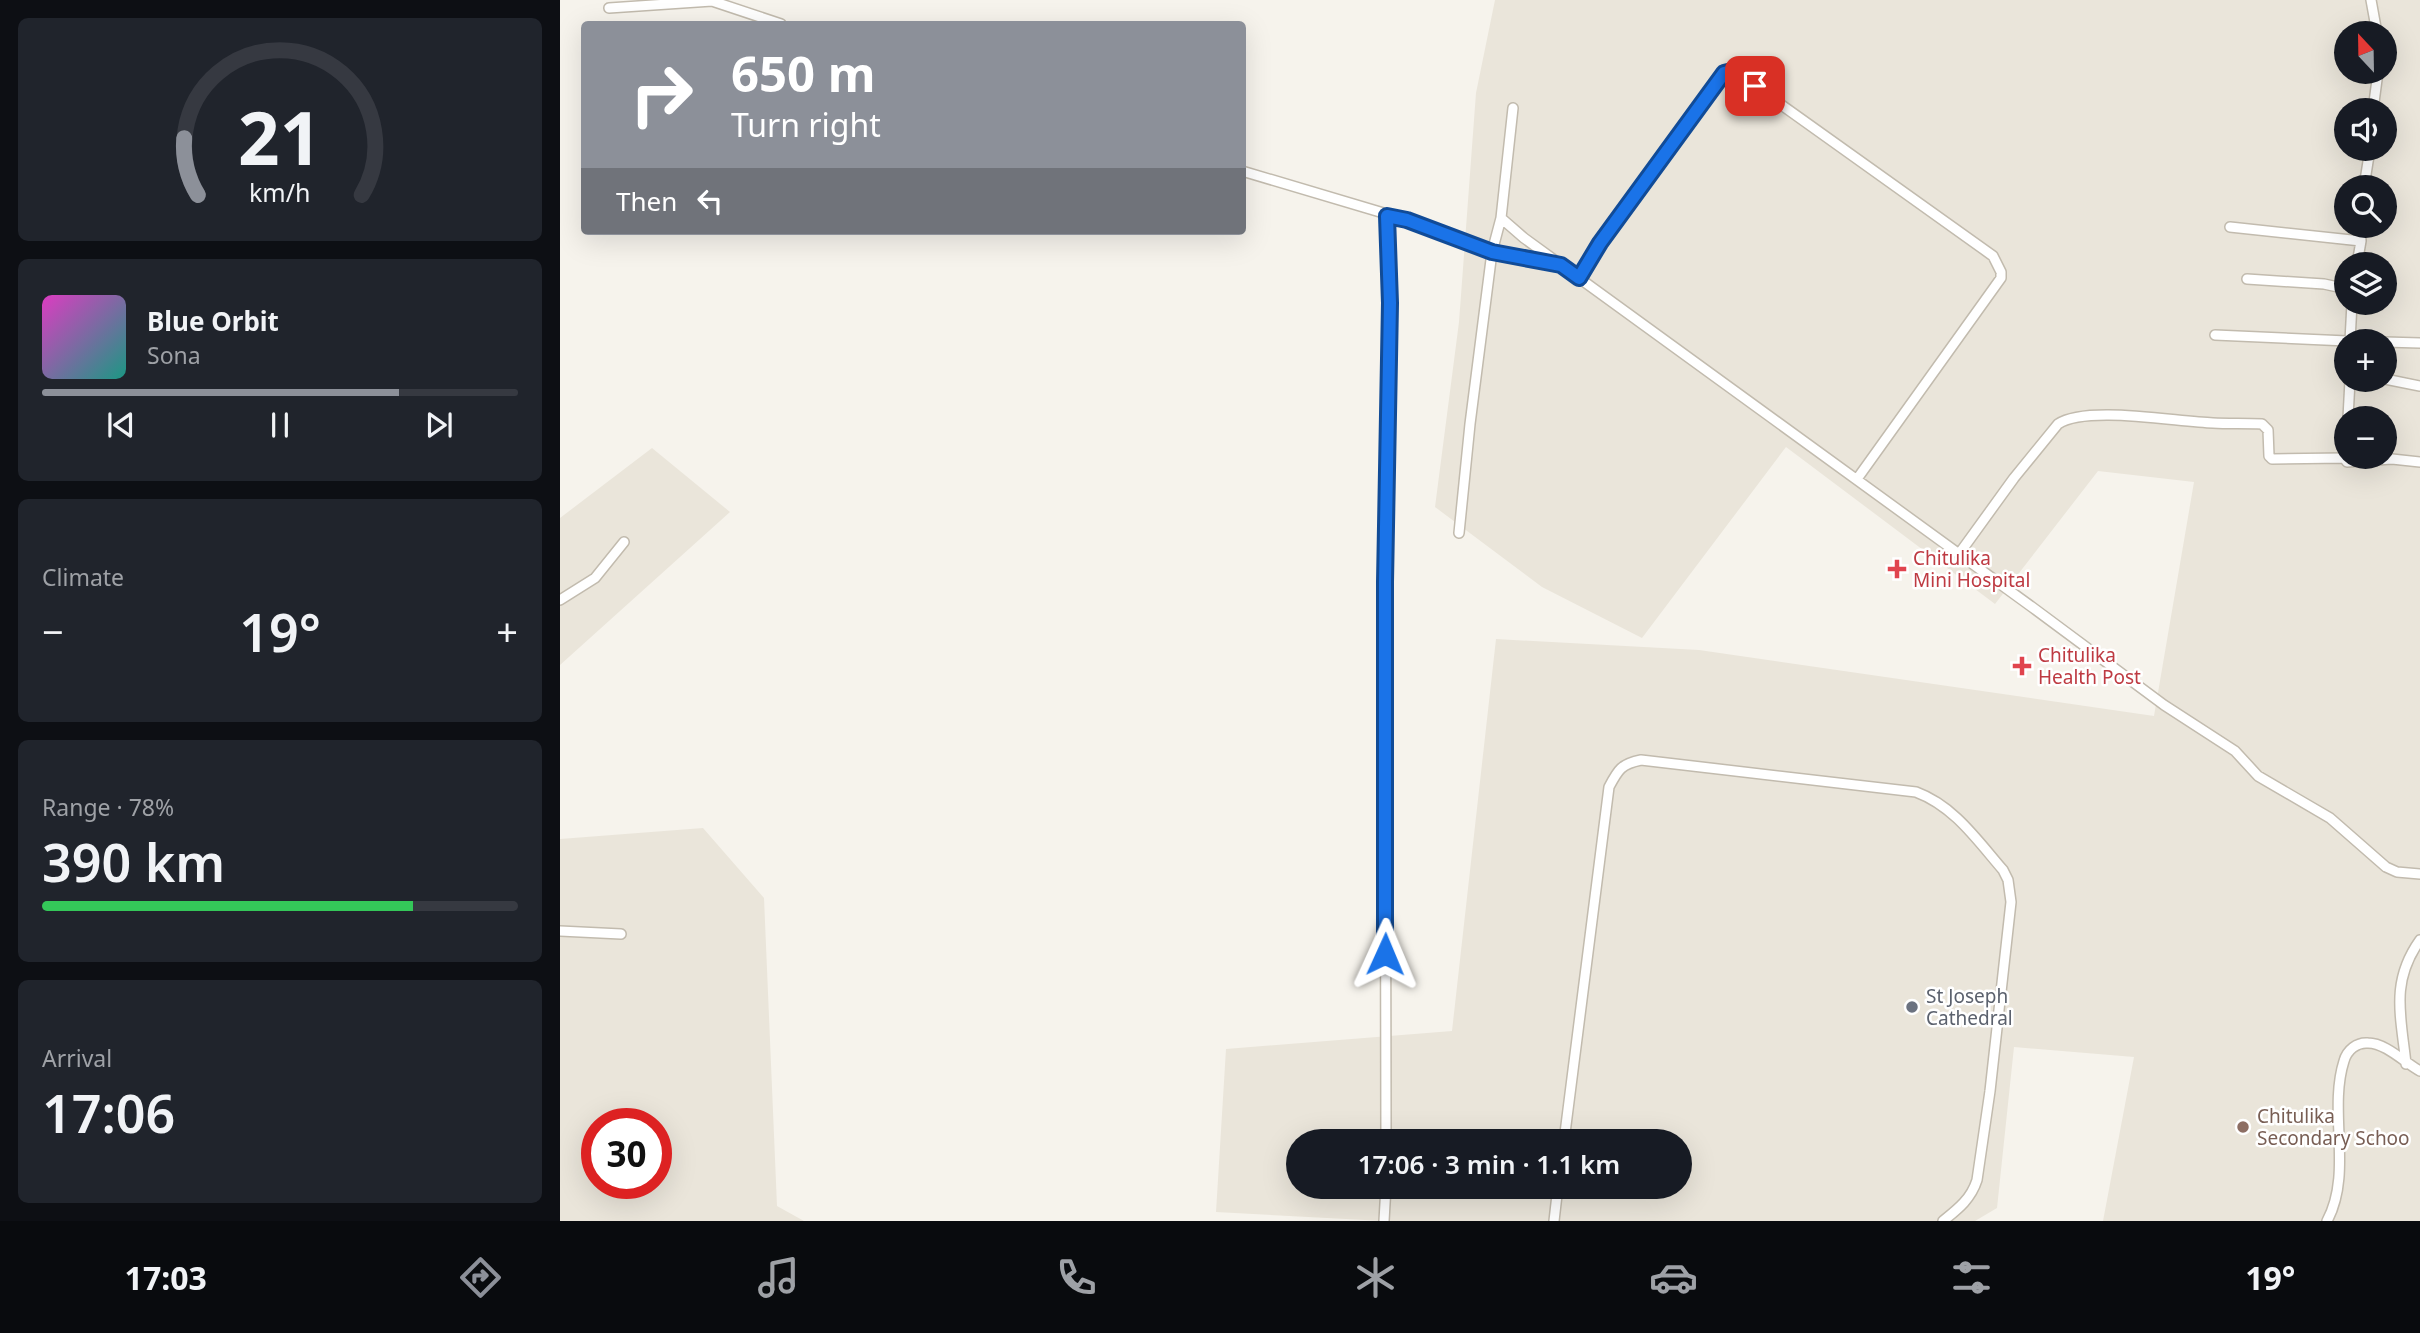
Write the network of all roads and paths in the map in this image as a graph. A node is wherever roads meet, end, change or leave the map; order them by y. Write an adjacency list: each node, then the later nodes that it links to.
1 (2371, 0): 4 (street)
2 (609, 8): 3 (street)
3 (772, 21)
4 (2375, 21)
5 (1513, 108): 8 (street)
6 (1246, 172): 7 (street)
7 (1387, 216): 12 (street); 38 (street)
8 (1501, 218): 12 (street); 14 (street)
9 (2230, 227): 11 (street)
10 (2361, 238): 11 (street)
11 (2361, 241): 13 (street)
12 (1492, 252): 14 (street); 28 (street)
13 (2359, 252)
14 (1561, 265): 15 (street)
15 (1579, 278): 27 (street); 27 (street)
16 (2246, 279): 17 (street)
17 (2334, 287)
18 (2215, 335): 19 (street)
19 (2334, 340)
20 (2397, 342): 21 (street)
21 (2420, 343)
22 (2397, 381): 23 (street)
23 (2420, 386)
24 (2334, 458): 30 (street)
25 (2397, 460): 26 (street)
26 (2420, 462)
27 (1857, 479): 30 (street)
28 (1459, 533)
29 (624, 542): 31 (street)
30 (1959, 554): 32 (street)
31 (560, 600)
32 (2420, 874)
33 (560, 931): 34 (street)
34 (621, 934)
35 (2420, 940): 36 (street)
36 (2406, 1064): 37 (street); 45 (street)
37 (2420, 1071)
38 (1386, 1129)
39 (1566, 1129): 44 (street)
40 (1385, 1199): 42 (street)
41 (1557, 1199): 43 (street)
42 (1384, 1221)
43 (1554, 1221)
44 (1943, 1221)
45 (2327, 1221)

